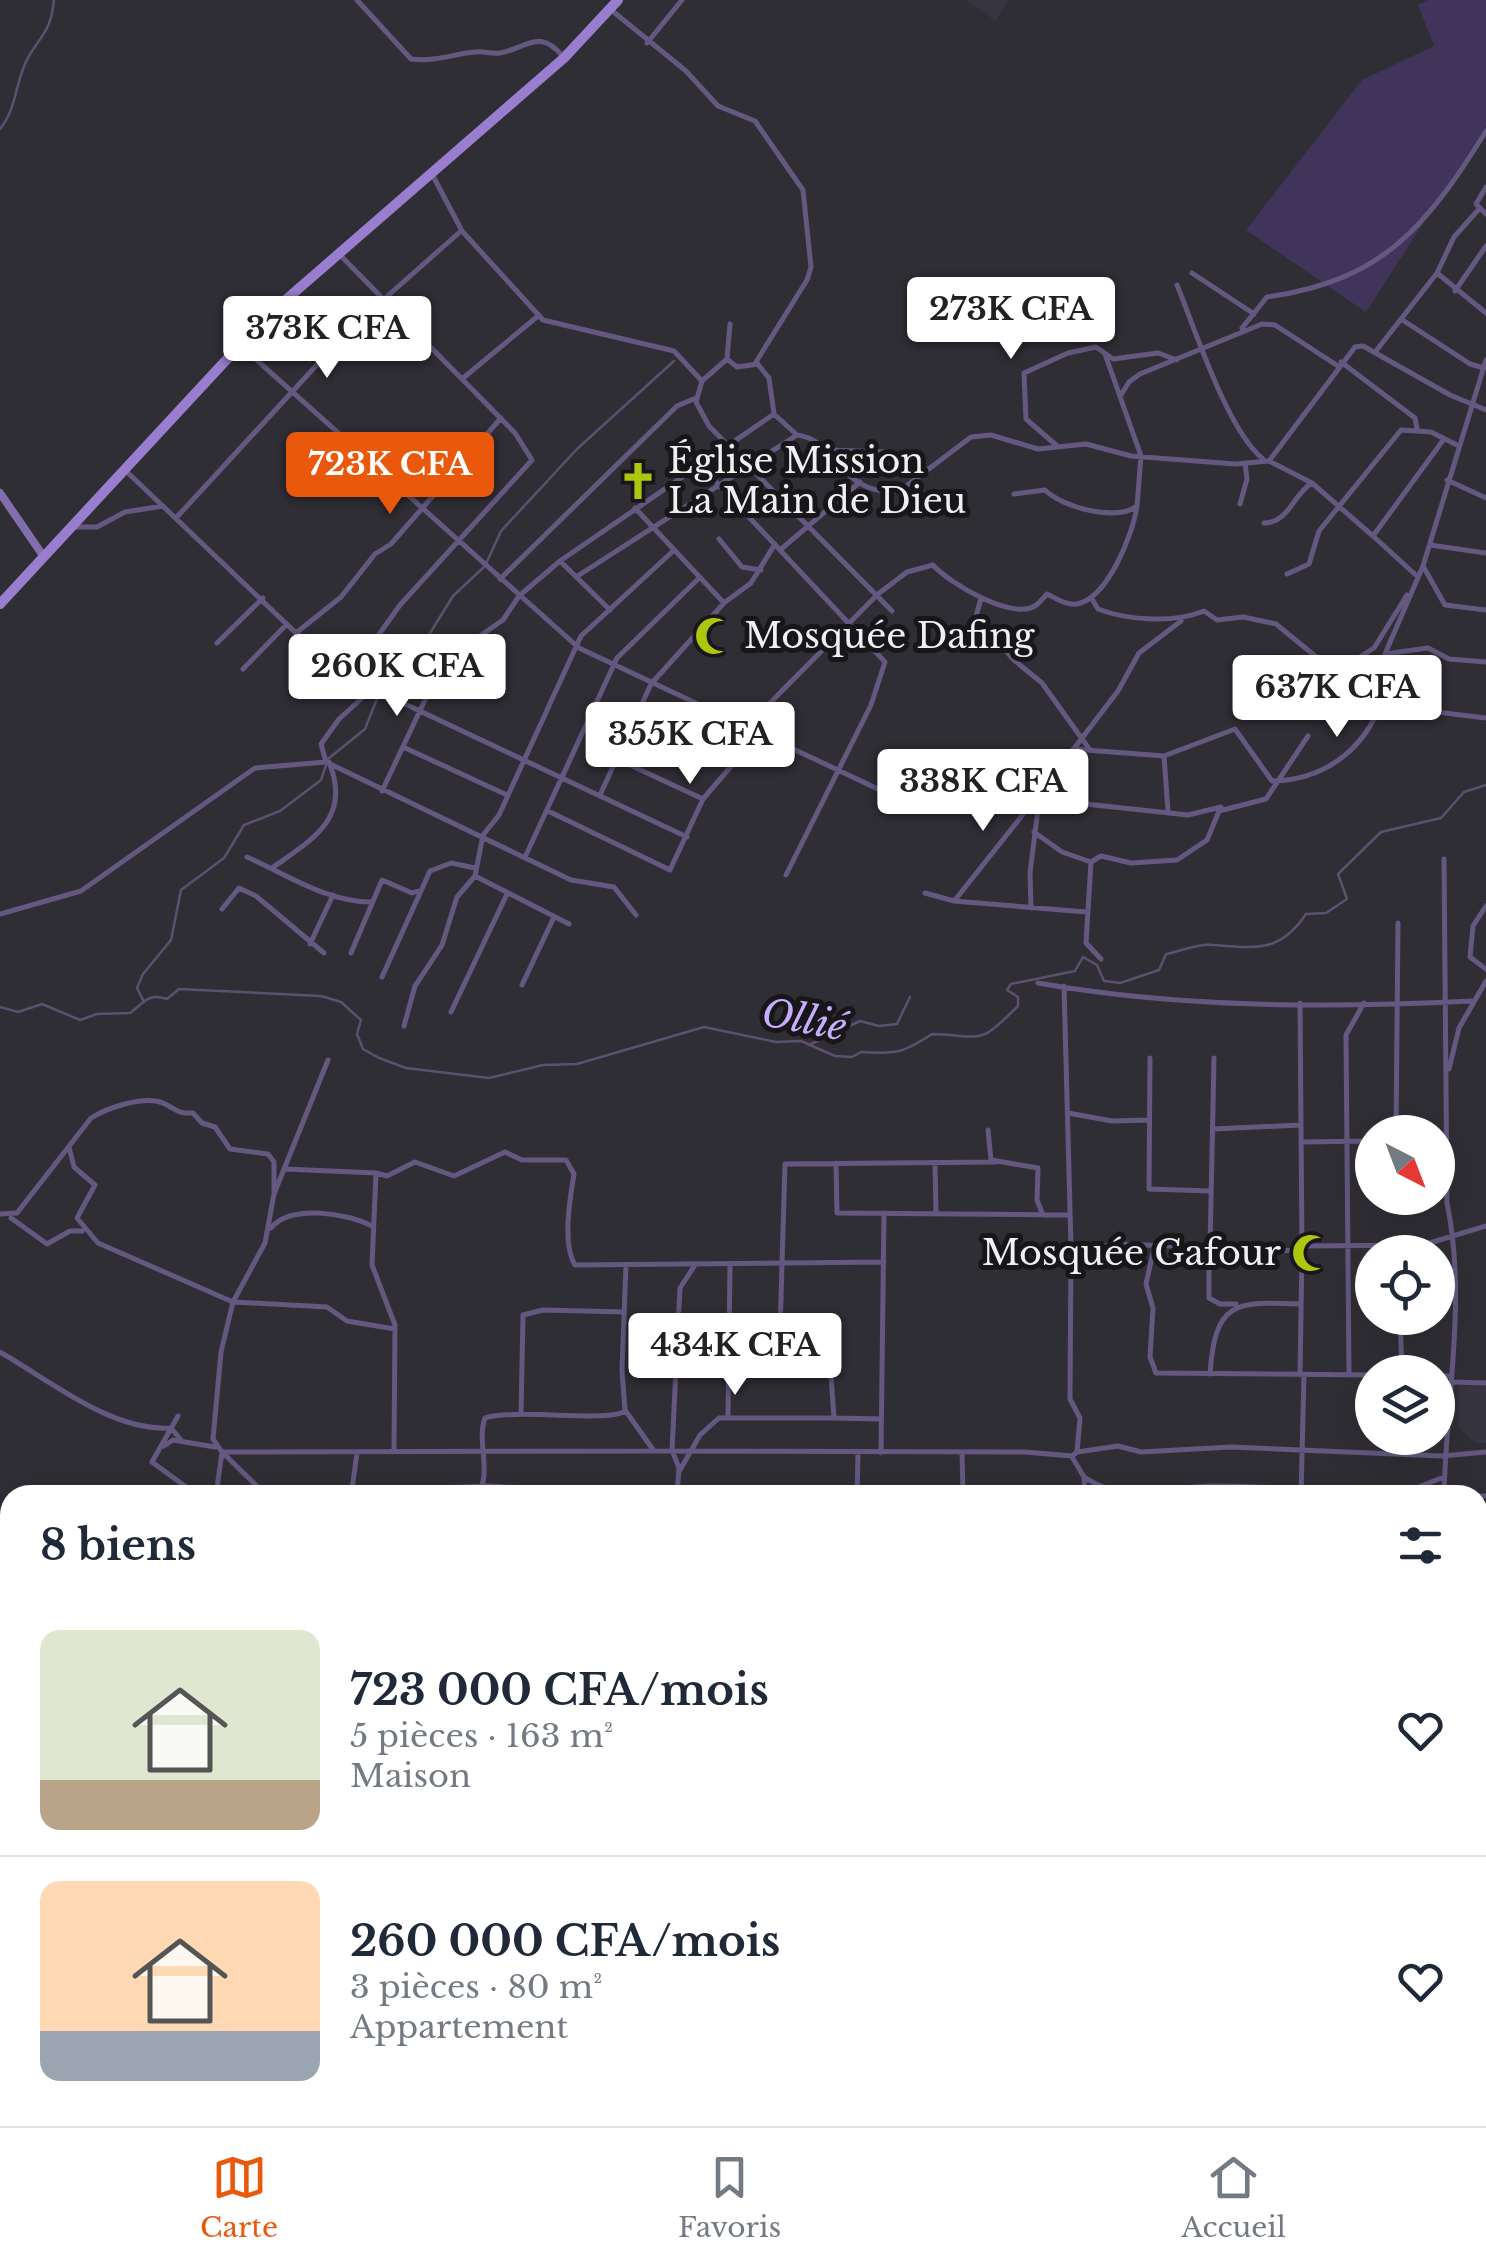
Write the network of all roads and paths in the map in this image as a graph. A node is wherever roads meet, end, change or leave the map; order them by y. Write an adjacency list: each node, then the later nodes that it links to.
1 (356, 0): 5 (street)
2 (682, 0): 4 (street)
3 (614, 4): 4 (street); 5 (main road)
4 (647, 43): 33 (street)
5 (564, 58): 9 (main road)
6 (1486, 131): 7 (street)
7 (1478, 144): 8 (street); 22 (street)
8 (1486, 149)
9 (431, 172): 13 (street); 15 (main road)
10 (1486, 187): 11 (street)
11 (1479, 209): 12 (street); 16 (street)
12 (1486, 214)
13 (462, 230): 20 (street); 23 (street)
14 (1486, 246): 19 (street)
15 (337, 252): 20 (street); 27 (main road)
16 (1437, 272): 19 (street); 24 (street)
17 (1192, 273): 22 (street)
18 (1178, 285): 28 (street)
19 (1454, 291): 21 (street)
20 (383, 300): 36 (street); 39 (street)
21 (1486, 313)
22 (1254, 314): 26 (street)
23 (538, 316): 36 (street); 37 (street)
24 (1401, 319): 29 (street); 35 (street)
25 (730, 324): 31 (street)
26 (1242, 328): 28 (street); 34 (street)
27 (239, 344): 39 (street); 61 (main road)
28 (1205, 349): 32 (street); 54 (street)
29 (1376, 352): 34 (street); 41 (street)
30 (1105, 354): 32 (street); 40 (street); 50 (street)
31 (726, 359): 33 (street); 37 (street)
32 (1177, 360): 40 (street)
33 (758, 364): 45 (street)
34 (1340, 364): 47 (street); 57 (street)
35 (1485, 364): 38 (street)
36 (462, 380): 46 (street)
37 (702, 381): 42 (street)
38 (1478, 386): 41 (street); 43 (street)
39 (292, 393): 74 (street); 76 (street)
40 (1121, 396): 56 (street)
41 (1460, 396): 43 (street)
42 (696, 398): 52 (street); 95 (street)
43 (1471, 402): 44 (street); 51 (street)
44 (1486, 410)
45 (774, 414): 48 (street); 52 (street)
46 (501, 418): 74 (street); 83 (street)
47 (1417, 429): 49 (street); 73 (street)
48 (797, 435): 53 (street); 62 (street)
49 (1444, 439): 51 (street); 81 (street)
50 (1056, 445): 56 (street); 64 (street)
51 (1456, 445): 63 (street)
52 (731, 447): 60 (street); 62 (street)
53 (828, 450): 55 (street); 64 (street)
54 (1250, 451): 57 (street); 59 (street)
55 (888, 452)
56 (1141, 456): 59 (street); 72 (street)
57 (1266, 461): 58 (street); 65 (street)
58 (1245, 463): 59 (street); 70 (street)
59 (1236, 464)
60 (702, 467): 66 (street); 75 (street)
61 (124, 468): 71 (street); 78 (main road)
62 (749, 468): 66 (street); 79 (street)
63 (1448, 480): 69 (street); 84 (street)
64 (860, 482): 79 (street)
65 (1312, 483): 73 (street); 77 (street)
66 (718, 486): 80 (street); 85 (street)
67 (0, 492): 88 (street)
68 (1014, 494): 72 (street)
69 (1486, 498)
70 (1240, 504)
71 (163, 506): 76 (street); 78 (street)
72 (1137, 506): 102 (street)
73 (1338, 506): 81 (street); 92 (street)
74 (421, 508): 83 (street); 111 (street)
75 (635, 508): 80 (street); 89 (street)
76 (176, 518): 100 (street)
77 (1264, 523)
78 (73, 526): 88 (main road)
79 (811, 526): 85 (street); 98 (street)
80 (651, 528): 86 (street); 93 (street)
81 (1373, 536): 94 (street)
82 (720, 540): 91 (street)
83 (459, 541): 95 (street); 119 (street)
84 (1430, 545): 87 (street); 90 (street)
85 (778, 547): 91 (street); 109 (street)
86 (672, 552): 96 (street); 105 (street)
87 (1486, 553)
88 (44, 558): 104 (main road)
89 (560, 561): 93 (street); 99 (street)
90 (1422, 566): 94 (street); 106 (street)
91 (762, 570): 103 (street)
92 (1287, 574)
93 (576, 577): 105 (street)
94 (1418, 577): 97 (street)
95 (500, 579): 99 (street)
96 (697, 580): 103 (street); 117 (street)
97 (1411, 591): 108 (street); 114 (street)
98 (878, 594): 101 (street); 107 (street); 109 (street)
99 (520, 596): 113 (street); 115 (street)
100 (263, 598): 110 (street); 112 (street)
101 (981, 598): 102 (street); 129 (street)
102 (1092, 599): 108 (street)
103 (724, 603): 121 (street)
104 (0, 604)
105 (610, 610): 113 (street)
106 (1486, 610)
107 (892, 611)
108 (1183, 620): 129 (street)
109 (847, 622): 127 (street); 138 (street)
110 (287, 624): 111 (street); 118 (street)
111 (296, 632): 119 (street)
112 (217, 643)
113 (578, 648): 117 (street); 136 (street)
114 (1386, 654): 116 (street); 120 (street)
115 (444, 661): 123 (street); 124 (street)
116 (1486, 662)
117 (612, 667): 121 (street); 139 (street)
118 (244, 669)
119 (340, 669): 122 (street)
120 (1387, 682): 125 (street); 140 (street)
121 (652, 684): 126 (street); 127 (street)
122 (372, 689): 123 (street); 137 (street)
123 (383, 693): 124 (street)
124 (420, 712): 130 (street); 136 (street)
125 (1486, 718)
126 (635, 721): 131 (street); 135 (street)
127 (754, 728): 138 (street); 146 (street)
128 (1308, 736): 140 (street)
129 (1082, 738): 132 (street); 133 (street)
130 (403, 747): 141 (street); 143 (street)
131 (690, 748)
132 (1073, 749): 133 (street); 142 (street)
133 (1090, 751): 134 (street)
134 (1164, 756): 140 (street); 150 (street)
135 (617, 759): 144 (street); 146 (street)
136 (526, 760): 139 (street); 143 (street)
137 (327, 761): 141 (street); 158 (street); 171 (street)
138 (838, 767): 145 (street); 160 (street)
139 (564, 778): 144 (street); 149 (street)
140 (1276, 782): 148 (street)
141 (382, 791): 152 (street)
142 (1040, 792): 147 (street); 165 (street)
143 (507, 794): 152 (street)
144 (600, 795): 153 (street)
145 (896, 797)
146 (703, 799): 153 (street)
147 (1039, 806): 150 (street); 151 (street)
148 (1227, 806): 150 (street); 157 (street)
149 (548, 811): 153 (street); 154 (street)
150 (1168, 812)
151 (1034, 832): 157 (street); 168 (street)
152 (483, 835): 154 (street); 159 (street)
153 (687, 837)
154 (526, 855): 172 (street)
155 (247, 856): 158 (street)
156 (1444, 859): 188 (street)
157 (1090, 862): 170 (street)
158 (272, 868): 164 (street)
159 (475, 872): 161 (street); 163 (street); 192 (street)
160 (786, 875)
161 (420, 889): 166 (street); 181 (street)
162 (925, 893): 165 (street)
163 (507, 894): 173 (street); 191 (street)
164 (333, 895): 166 (street); 176 (street)
165 (954, 901): 168 (street)
166 (371, 902): 178 (street)
167 (1486, 906): 180 (street)
168 (1032, 908): 170 (street)
169 (222, 909): 176 (street)
170 (1086, 912): 179 (street)
171 (0, 914)
172 (636, 915)
173 (554, 916): 175 (street); 184 (street)
174 (1398, 923): 187 (street)
175 (569, 924)
176 (310, 944): 177 (street)
177 (324, 953)
178 (351, 953)
179 (1102, 959)
180 (1486, 969)
181 (382, 977)
182 (1486, 982): 186 (street)
183 (1038, 983): 185 (street)
184 (522, 985)
185 (1064, 986): 189 (street); 197 (street)
186 (1472, 1001): 188 (street); 196 (street)
187 (1398, 1002): 188 (street); 190 (street); 198 (street)
188 (1443, 1002): 196 (street)
189 (1300, 1003): 190 (street); 201 (street)
190 (1364, 1003): 205 (street)
191 (451, 1012)
192 (404, 1026)
193 (1150, 1058): 200 (street)
194 (1214, 1058): 202 (street)
195 (328, 1060): 211 (street)
196 (1448, 1076): 199 (street)
197 (1067, 1114): 200 (street); 219 (street)
198 (1396, 1115)
199 (1447, 1115)
200 (1149, 1120): 213 (street)
201 (1301, 1126): 202 (street); 204 (street)
202 (1213, 1129): 213 (street)
203 (988, 1130): 208 (street)
204 (1301, 1142): 205 (street); 230 (street)
205 (1350, 1142): 206 (street); 226 (street)
206 (1355, 1142)
207 (68, 1147): 214 (street); 220 (street); 224 (street)
208 (996, 1162): 210 (street); 218 (street)
209 (836, 1163): 210 (street); 217 (street); 233 (street)
210 (935, 1163): 215 (street)
211 (286, 1169): 212 (street); 214 (street)
212 (376, 1173): 222 (street); 234 (street)
213 (1210, 1191): 229 (street)
214 (274, 1194): 223 (street)
215 (936, 1213): 217 (street); 218 (street)
216 (0, 1214): 220 (street)
217 (884, 1214): 232 (street)
218 (1043, 1215): 219 (street)
219 (1068, 1215): 277 (street)
220 (9, 1217): 224 (street)
221 (1486, 1226): 225 (street)
222 (374, 1227): 223 (street); 244 (street)
223 (269, 1230): 238 (street)
224 (89, 1234): 238 (street)
225 (1455, 1236)
226 (1347, 1243): 227 (street); 230 (street); 251 (street)
227 (1355, 1244)
228 (1154, 1248): 229 (street); 231 (street); 249 (street)
229 (1207, 1248): 230 (street); 239 (street)
230 (1302, 1248): 237 (street)
231 (1086, 1249)
232 (884, 1262): 233 (street); 262 (street)
233 (783, 1264): 235 (street); 246 (street)
234 (626, 1265): 236 (street); 242 (street)
235 (730, 1265): 236 (street); 247 (street)
236 (695, 1266): 269 (street)
237 (1301, 1286): 240 (street); 241 (street)
238 (234, 1302): 244 (street); 255 (street)
239 (1244, 1303): 240 (street); 249 (street)
240 (1283, 1303): 241 (street)
241 (1300, 1304): 250 (street)
242 (624, 1312): 257 (street); 258 (street)
243 (827, 1320): 248 (street)
244 (395, 1330): 268 (street)
245 (0, 1352): 263 (street)
246 (779, 1365): 247 (street); 248 (street)
247 (729, 1366): 260 (street)
248 (829, 1368): 261 (street)
249 (1210, 1374): 250 (street)
250 (1302, 1375): 251 (street); 266 (street)
251 (1349, 1375): 252 (street)
252 (1355, 1375)
253 (1455, 1379): 254 (street)
254 (1486, 1383)
255 (216, 1384): 256 (street); 267 (street)
256 (208, 1389)
257 (625, 1410): 258 (street); 271 (street)
258 (522, 1414): 275 (street)
259 (178, 1416): 263 (street)
260 (728, 1416): 261 (street); 270 (street)
261 (834, 1418): 262 (street)
262 (880, 1419): 276 (street)
263 (171, 1428): 264 (street); 265 (street)
264 (181, 1440): 265 (street); 267 (street)
265 (161, 1448): 283 (street)
266 (1304, 1448): 277 (street); 279 (street); 293 (street)
267 (218, 1449): 274 (street); 284 (street); 285 (street)
268 (394, 1450): 274 (street); 275 (street)
269 (672, 1450): 270 (street); 271 (street); 280 (street)
270 (692, 1450): 278 (street); 280 (street)
271 (654, 1452): 275 (street)
272 (962, 1452): 276 (street); 277 (street); 290 (street)
273 (1486, 1452): 279 (street)
274 (357, 1453): 286 (street)
275 (483, 1453): 287 (street)
276 (881, 1453): 278 (street)
277 (1075, 1454): 281 (street)
278 (858, 1455): 289 (street)
279 (1442, 1456): 282 (street)
280 (679, 1472): 288 (street)
281 (1084, 1477): 291 (street); 292 (street)
282 (1444, 1477): 294 (street); 295 (street)
283 (184, 1485)
284 (216, 1485)
285 (256, 1485)
286 (353, 1485)
287 (482, 1485)
288 (678, 1485)
289 (857, 1485)
290 (963, 1485)
291 (1084, 1485)
292 (1096, 1485)
293 (1301, 1485)
294 (1423, 1485)
295 (1444, 1485)

